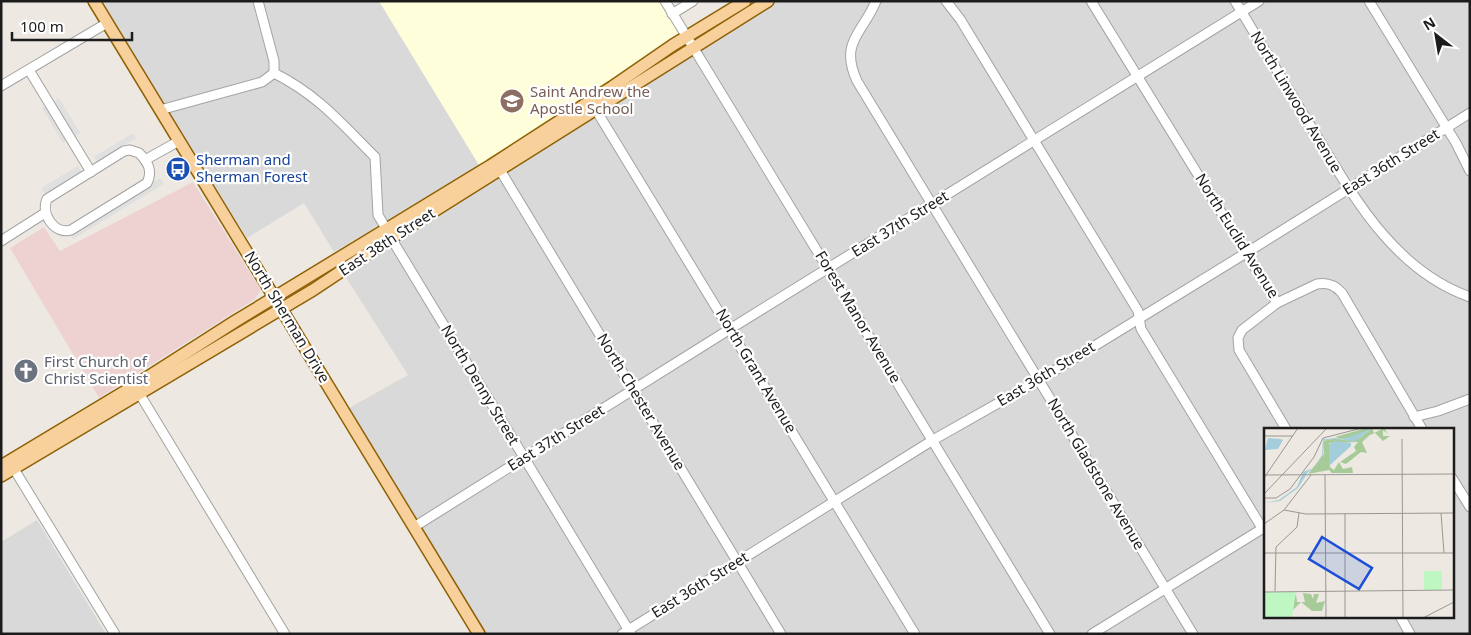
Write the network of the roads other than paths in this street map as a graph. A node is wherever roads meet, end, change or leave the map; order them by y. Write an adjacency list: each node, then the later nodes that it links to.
1 (94, 1): 15 (main road, North Sherman Drive)
2 (258, 1): 19 (street)
3 (665, 1): 14 (street, Forest Manor Avenue)
4 (693, 1): 14 (street)
5 (745, 1): 16 (main road, East 38th Street)
6 (768, 1): 17 (main road, East 38th Street)
7 (876, 1): 33 (street, North Gladstone Avenue)
8 (946, 1): 27 (street)
9 (1091, 1): 20 (street, North Euclid Avenue)
10 (1235, 1): 13 (street, North Linwood Avenue)
11 (1260, 1): 13 (street, East 37th Street)
12 (1369, 1): 25 (street)
13 (1241, 12): 20 (street, East 37th Street); 32 (street, North Linwood Avenue)
14 (672, 14): 16 (street, Forest Manor Avenue)
15 (107, 23): 18 (street); 22 (main road, North Sherman Drive)
16 (686, 37): 17 (street, Forest Manor Avenue); 35 (main road, East 38th Street)
17 (693, 48): 23 (main road, East 38th Street); 38 (street, Forest Manor Avenue)
18 (29, 70): 21 (street); 31 (street)
19 (274, 73): 22 (street); 35 (street, North Denny Street)
20 (1138, 77): 27 (street, East 37th Street); 37 (street, North Euclid Avenue)
21 (1, 86)
22 (160, 110): 26 (main road, North Sherman Drive)
23 (596, 110): 29 (main road, East 38th Street); 44 (street, North Grant Avenue)
24 (1470, 113): 25 (street, East 36th Street)
25 (1446, 128): 30 (street); 32 (street, East 36th Street)
26 (179, 141): 28 (street); 40 (main road, North Sherman Drive)
27 (1034, 141): 33 (street, East 37th Street); 43 (street)
28 (145, 160): 31 (street); 34 (street)
29 (500, 170): 35 (main road, East 38th Street); 46 (street, North Chester Avenue)
30 (1470, 171)
31 (91, 172): 34 (street)
32 (1348, 189): 37 (street, East 36th Street); 39 (street, North Linwood Avenue)
33 (931, 204): 38 (street, East 37th Street); 45 (street, North Gladstone Avenue)
34 (46, 213): 36 (street)
35 (389, 234): 40 (main road, East 38th Street); 42 (main road, East 38th Street); 53 (street, North Denny Street)
36 (1, 240)
37 (1246, 253): 41 (street, North Euclid Avenue); 43 (street, East 36th Street)
38 (828, 268): 44 (street, East 37th Street); 52 (street, Forest Manor Avenue)
39 (1470, 297)
40 (276, 298): 42 (main road, North Sherman Drive); 54 (main road, East 38th Street)
41 (1277, 303): 49 (street, North Euclid Avenue); 50 (street)
42 (282, 308): 47 (main road, East 38th Street); 60 (main road, North Sherman Drive)
43 (1139, 318): 45 (street, East 36th Street); 61 (street)
44 (730, 328): 46 (street, East 37th Street); 58 (street, North Grant Avenue)
45 (1039, 380): 52 (street, East 36th Street); 63 (street, North Gladstone Avenue)
46 (633, 390): 53 (street, East 37th Street); 62 (street, North Chester Avenue)
47 (139, 394): 55 (main road, East 38th Street); 67 (street)
48 (1470, 399): 49 (street)
49 (1414, 417): 51 (street, North Euclid Avenue)
50 (1285, 428)
51 (1421, 428)
52 (932, 440): 58 (street, East 36th Street); 71 (street, Forest Manor Avenue)
53 (525, 458): 60 (street, East 37th Street); 65 (street, North Denny Street)
54 (1, 466)
55 (14, 469): 56 (main road, East 38th Street); 66 (street)
56 (1, 476)
57 (1454, 481): 59 (street)
58 (834, 500): 62 (street, East 36th Street); 70 (street, North Grant Avenue)
59 (1470, 507)
60 (414, 527): 68 (main road, North Sherman Drive)
61 (1264, 527): 63 (street)
62 (737, 561): 65 (street, East 36th Street); 69 (street, North Chester Avenue)
63 (1166, 589): 72 (street); 73 (street, North Gladstone Avenue)
64 (1401, 618): 74 (street)
65 (627, 632)
66 (115, 634)
67 (285, 634)
68 (479, 634)
69 (781, 634)
70 (915, 634)
71 (1050, 634)
72 (1092, 634)
73 (1193, 634)
74 (1410, 634)

